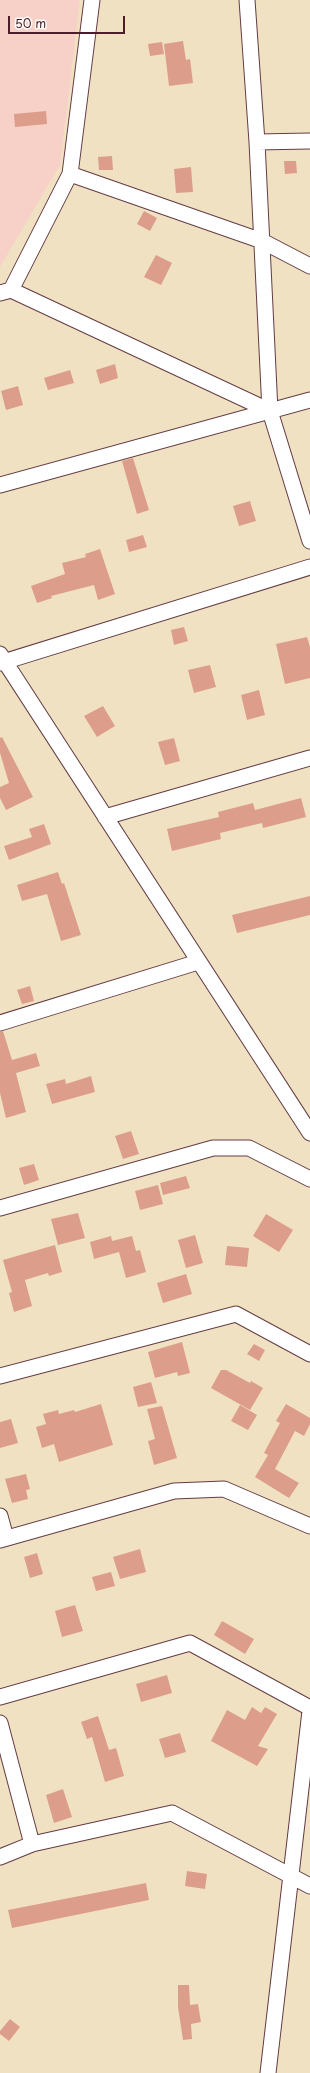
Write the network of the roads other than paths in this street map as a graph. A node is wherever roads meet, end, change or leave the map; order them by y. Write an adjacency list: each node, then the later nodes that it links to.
1 (92, 0): 5 (street)
2 (248, 0): 4 (street)
3 (310, 141): 4 (street)
4 (257, 142): 6 (street)
5 (70, 174): 6 (street); 8 (street)
6 (262, 241): 7 (street); 10 (street)
7 (310, 266)
8 (6, 291): 10 (street)
9 (310, 400): 10 (street)
10 (270, 411): 11 (street); 12 (street)
11 (0, 485)
12 (310, 541)
13 (310, 567): 14 (street)
14 (2, 660): 16 (street)
15 (310, 758): 16 (street)
16 (105, 817): 17 (street)
17 (198, 962): 18 (street); 19 (street)
18 (0, 1023)
19 (310, 1133)
20 (310, 1179): 21 (street)
21 (0, 1208)
22 (310, 1354): 23 (street)
23 (0, 1376)
24 (0, 1516): 26 (street)
25 (310, 1526): 26 (street)
26 (3, 1539)
27 (0, 1697): 28 (street)
28 (310, 1710): 32 (street)
29 (0, 1723): 30 (street)
30 (32, 1844): 31 (street); 32 (street)
31 (0, 1857)
32 (291, 1875): 33 (street); 34 (street)
33 (310, 1886)
34 (268, 2073)

